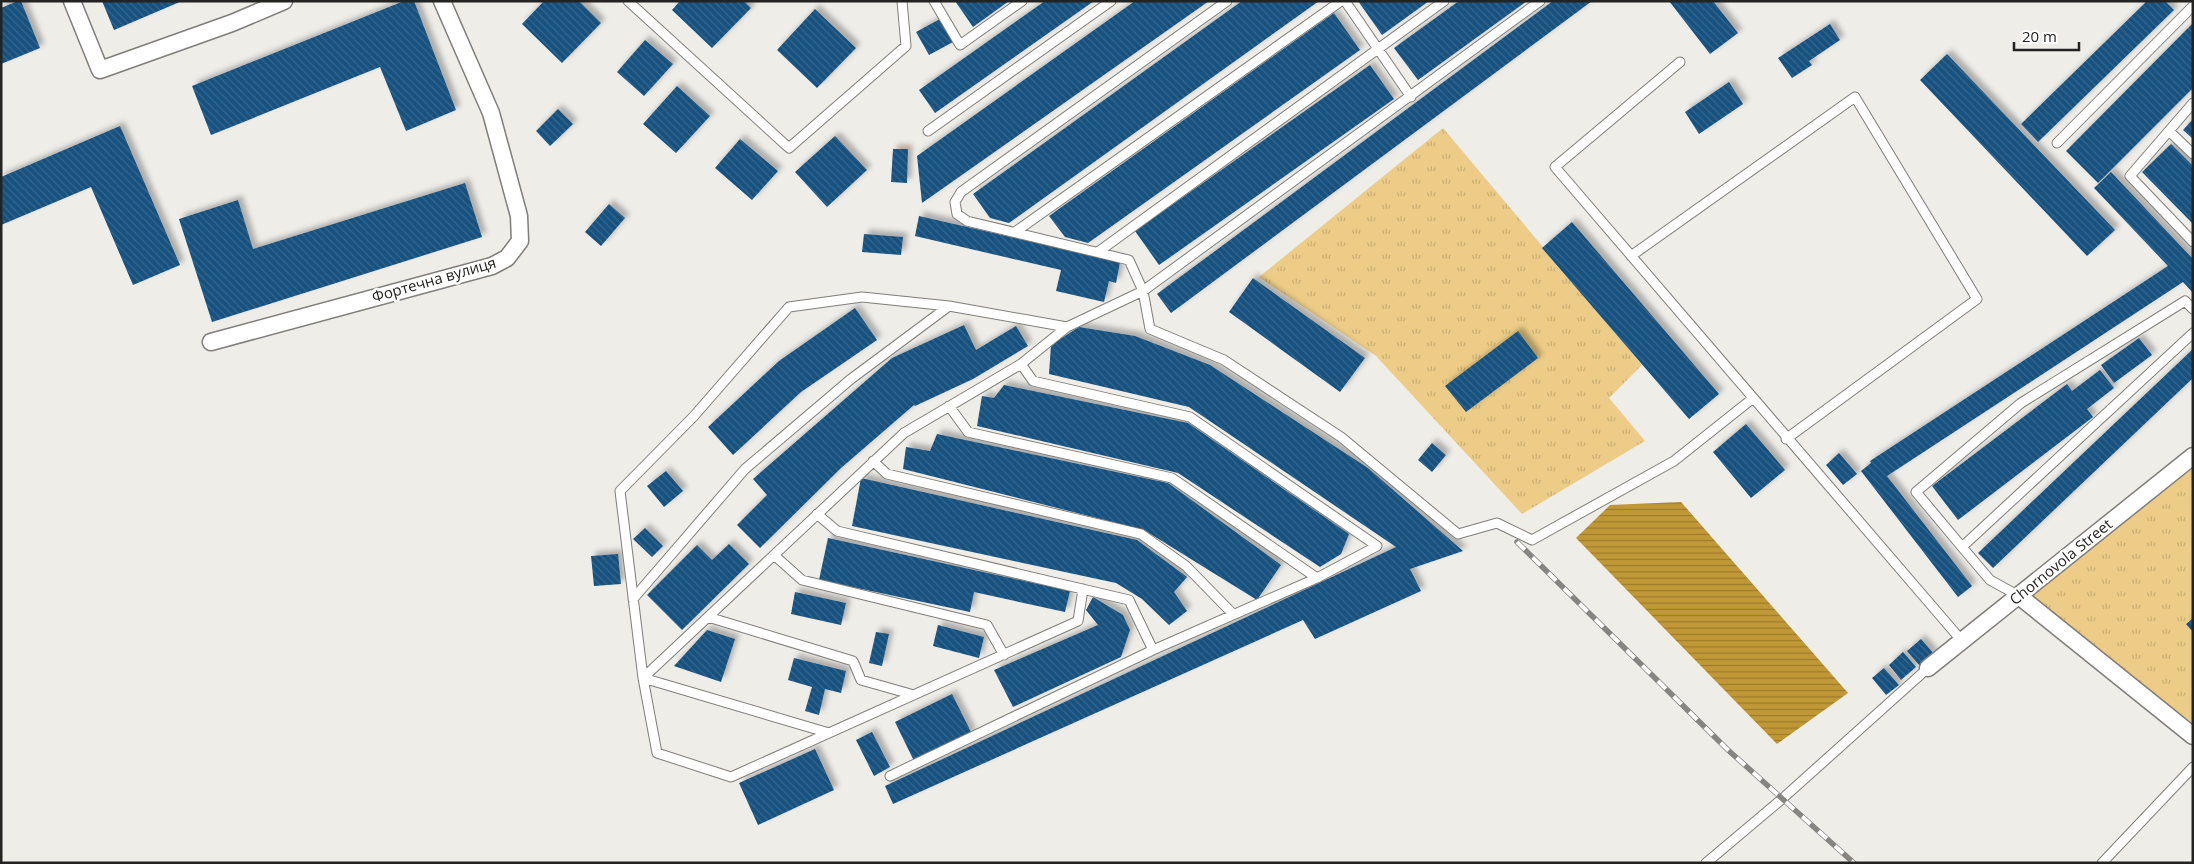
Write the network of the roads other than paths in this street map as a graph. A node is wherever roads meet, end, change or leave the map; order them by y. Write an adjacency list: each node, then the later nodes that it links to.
1 (72, 1): 2 (street)
2 (284, 1)
3 (442, 1): 31 (street, Фортечна вулиця)
4 (628, 1): 5 (lane)
5 (902, 1)
6 (934, 1): 7 (lane)
7 (1022, 1)
8 (1111, 1): 18 (lane)
9 (1227, 1): 22 (lane)
10 (1343, 1): 14 (lane); 22 (lane)
11 (1444, 1): 14 (lane)
12 (1540, 1): 16 (lane)
13 (2193, 6): 20 (lane)
14 (1378, 48): 16 (lane); 24 (lane)
15 (1680, 62): 25 (lane)
16 (1411, 97): 26 (lane)
17 (2193, 103): 19 (lane)
18 (928, 131)
19 (2169, 131): 21 (lane); 23 (lane)
20 (2058, 143)
21 (2193, 154)
22 (1015, 232): 24 (lane)
23 (2193, 242)
24 (1098, 252): 26 (lane)
25 (1631, 256): 33 (lane); 35 (lane)
26 (1143, 291): 29 (lane); 33 (lane)
27 (949, 306): 29 (lane); 44 (lane); 44 (lane)
28 (2193, 309): 39 (lane)
29 (1068, 327): 32 (lane)
30 (2193, 332): 39 (lane)
31 (211, 342)
32 (1021, 364): 34 (lane); 41 (lane)
33 (1752, 399): 35 (lane)
34 (949, 406): 37 (lane); 41 (lane)
35 (1786, 439): 47 (lane)
36 (2193, 456): 43 (street, Chornovola Street)
37 (873, 462): 38 (lane); 45 (lane)
38 (818, 514): 40 (lane); 42 (lane)
39 (1962, 546): 43 (lane)
40 (774, 555): 46 (lane); 49 (lane)
41 (1318, 578): 45 (lane)
42 (1083, 589): 48 (lane); 49 (lane)
43 (2019, 596): 47 (street, Chornovola Street); 54 (street)
44 (633, 599): 51 (lane)
45 (1233, 614): 48 (lane)
46 (708, 617): 51 (lane); 52 (lane)
47 (1962, 641): 50 (street, Chornovola Street)
48 (1152, 650): 56 (lane)
49 (1004, 655): 52 (lane)
50 (1928, 668): 57 (lane)
51 (643, 678): 53 (lane); 53 (lane)
52 (914, 695): 53 (lane)
53 (829, 733)
54 (2193, 736)
55 (2193, 767): 58 (lane)
56 (890, 776)
57 (1706, 863)
58 (2102, 863)

